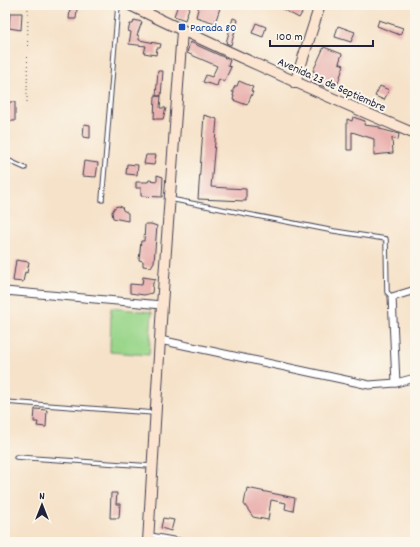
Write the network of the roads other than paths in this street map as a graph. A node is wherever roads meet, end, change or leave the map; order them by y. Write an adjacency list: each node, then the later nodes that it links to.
1 (118, 5): 10 (lane)
2 (130, 5): 4 (street, Avenida 23 de Septiembre)
3 (320, 5): 5 (street)
4 (182, 31): 5 (street, Avenida 23 de Septiembre); 9 (street)
5 (295, 83): 6 (street, Avenida 23 de Septiembre)
6 (415, 134)
7 (5, 159): 8 (lane)
8 (25, 168)
9 (169, 199): 13 (lane); 14 (street)
10 (102, 200)
11 (415, 290): 13 (street)
12 (5, 291): 14 (street)
13 (392, 297): 17 (street)
14 (162, 305): 15 (street)
15 (160, 340): 17 (street); 19 (street)
16 (415, 378): 17 (street)
17 (396, 384)
18 (5, 402): 19 (lane)
19 (155, 413): 21 (street)
20 (16, 457): 21 (lane)
21 (152, 466): 22 (street)
22 (148, 538): 23 (lane)
23 (188, 542)

